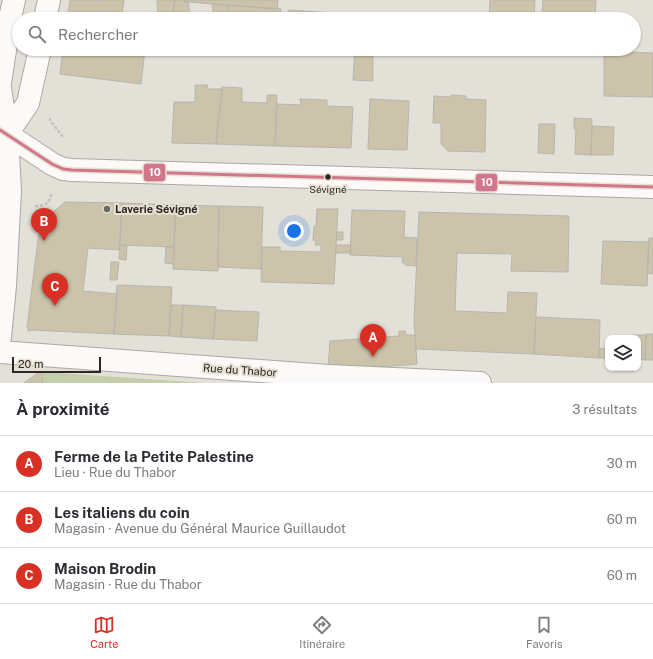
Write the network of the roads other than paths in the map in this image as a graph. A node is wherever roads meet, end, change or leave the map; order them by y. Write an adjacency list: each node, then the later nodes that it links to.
1 (14, 0): 5 (street)
2 (49, 0): 3 (street)
3 (46, 12)
4 (38, 56): 7 (street)
5 (0, 83)
6 (0, 88): 7 (street)
7 (2, 135): 8 (street); 9 (street)
8 (653, 187)
9 (0, 337)
10 (0, 352): 11 (street, Rue du Thabor)
11 (480, 383)

